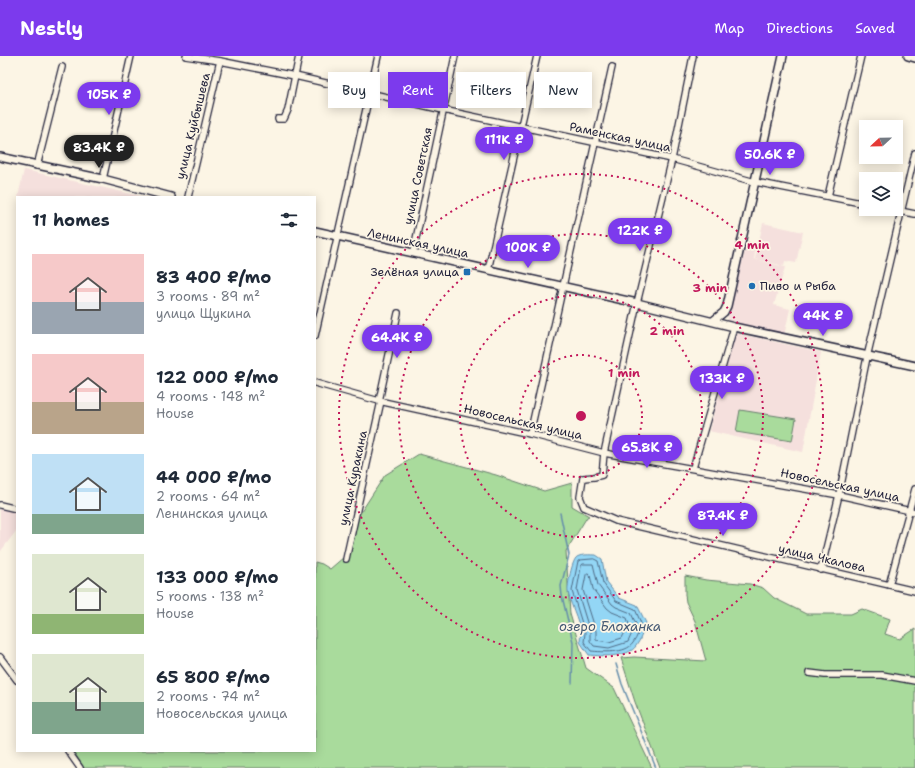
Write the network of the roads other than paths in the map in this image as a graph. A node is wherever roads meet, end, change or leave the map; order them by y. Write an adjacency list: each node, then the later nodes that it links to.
1 (131, 56): 28 (street)
2 (186, 56): 12 (street, Раменская улица)
3 (299, 56): 16 (street)
4 (378, 56): 15 (street)
5 (455, 56): 20 (street, улица Советская)
6 (537, 56): 22 (street)
7 (693, 56): 26 (street)
8 (783, 56): 29 (street)
9 (861, 56): 32 (street)
10 (908, 56): 11 (street)
11 (915, 58)
12 (219, 59): 16 (street, Раменская улица); 31 (street, улица Куйбышева)
13 (62, 67): 27 (street)
14 (612, 67): 23 (street)
15 (375, 72)
16 (295, 76): 17 (street, Раменская улица); 21 (street)
17 (328, 83)
18 (380, 95): 20 (street, Раменская улица)
19 (367, 108): 39 (street)
20 (443, 110): 22 (street, Раменская улица); 40 (street, улица Советская)
21 (278, 119)
22 (521, 127): 23 (street, Раменская улица); 41 (street)
23 (594, 143): 26 (street, Раменская улица); 42 (street)
24 (915, 153): 34 (street)
25 (0, 157): 27 (street)
26 (672, 159): 29 (street, Раменская улица); 43 (street)
27 (37, 166): 28 (street)
28 (103, 179): 30 (street)
29 (755, 182): 32 (street, Раменская улица); 45 (street)
30 (167, 196)
31 (188, 196)
32 (828, 196): 33 (street, Раменская улица)
33 (859, 203)
34 (903, 207)
35 (903, 211): 36 (street)
36 (915, 214)
37 (901, 216): 48 (street)
38 (316, 231): 39 (street, Ленинская улица)
39 (338, 236): 40 (street, Ленинская улица); 47 (street)
40 (413, 253): 41 (street, Ленинская улица)
41 (488, 270): 42 (street, Ленинская улица)
42 (562, 286): 43 (street, Ленинская улица); 52 (street)
43 (637, 303): 45 (street, Ленинская улица); 53 (street)
44 (398, 313): 51 (street, улица Куракина)
45 (713, 321): 46 (street, Ленинская улица)
46 (734, 327): 48 (street, Ленинская улица); 54 (street)
47 (316, 332)
48 (867, 356): 49 (street, Ленинская улица); 56 (street)
49 (915, 366)
50 (316, 384): 51 (street, Новосельская улица)
51 (380, 401): 52 (street, Новосельская улица); 61 (street, улица Куракина)
52 (530, 434): 53 (street, Новосельская улица)
53 (604, 452): 54 (street, Новосельская улица); 62 (street, улица Чкалова)
54 (693, 468): 56 (street, Новосельская улица)
55 (915, 489): 59 (street)
56 (839, 495): 59 (street, Новосельская улица); 62 (street)
57 (0, 506): 58 (street)
58 (16, 509)
59 (908, 511): 60 (street, Новосельская улица); 63 (street)
60 (915, 512)
61 (346, 559)
62 (821, 570): 63 (street, улица Чкалова)
63 (889, 585): 64 (street, улица Чкалова)
64 (915, 591)
65 (0, 657): 67 (street)
66 (809, 673): 68 (street)
67 (16, 679)
68 (915, 681)
69 (69, 752): 70 (street)
70 (80, 768)

